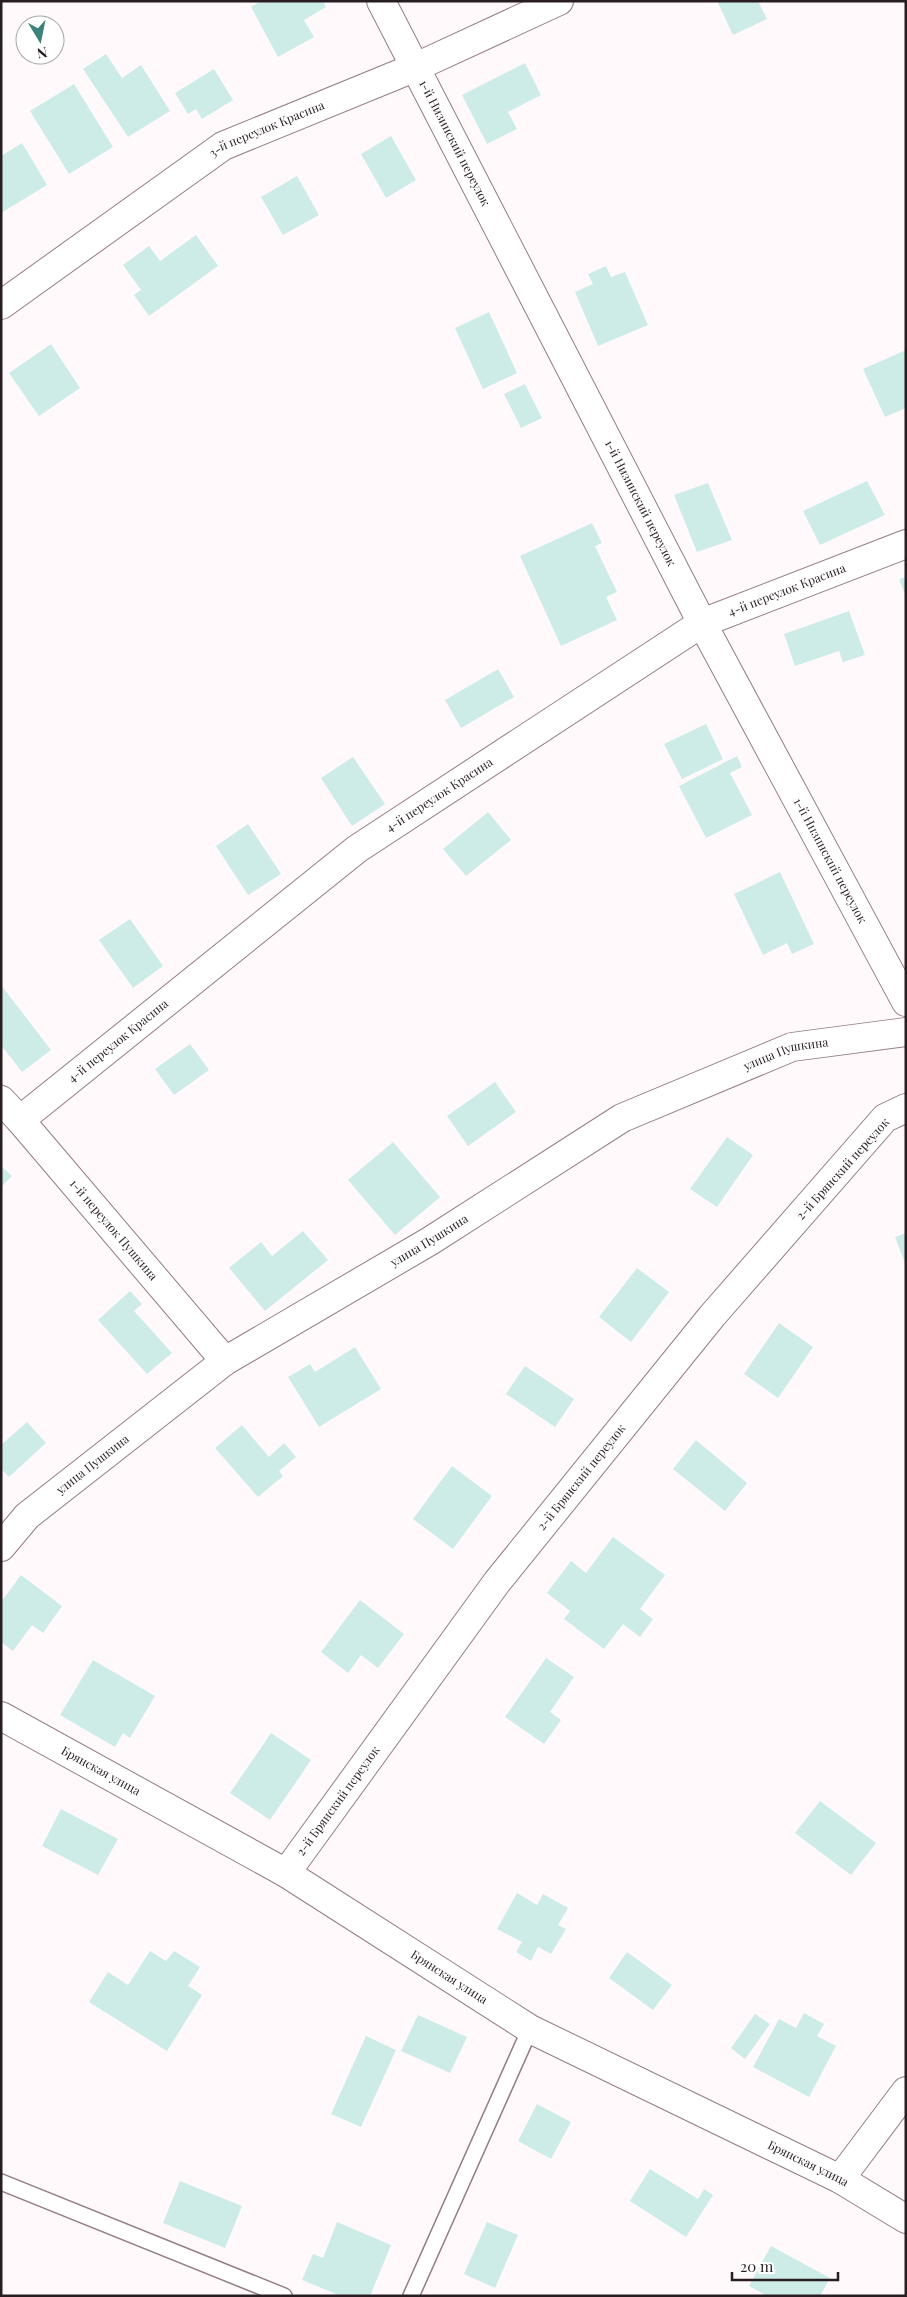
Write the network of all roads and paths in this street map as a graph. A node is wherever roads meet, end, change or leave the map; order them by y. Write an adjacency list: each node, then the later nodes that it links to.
1 (381, 1): 3 (street, 1-й Низинский переулок)
2 (559, 1): 3 (street, 3-й переулок Красина)
3 (416, 67): 4 (street, 3-й переулок Красина); 6 (street, 1-й Низинский переулок)
4 (1, 305)
5 (906, 544): 6 (street, 4-й переулок Красина)
6 (702, 623): 7 (street, 1-й Низинский переулок); 11 (street, 4-й переулок Красина)
7 (906, 1002)
8 (906, 1032): 12 (street, улица Пушкина)
9 (1, 1100): 11 (street, 1-й переулок Пушкина)
10 (906, 1108): 15 (street, 2-й Брянский переулок)
11 (20, 1120): 12 (street, 1-й переулок Пушкина)
12 (225, 1361): 13 (street, улица Пушкина)
13 (1, 1547)
14 (1, 1716): 15 (street, Брянская улица)
15 (286, 1873): 16 (street, Брянская улица)
16 (530, 2029): 18 (street, Брянская улица); 22 (lane)
17 (906, 2091): 18 (street)
18 (840, 2179): 20 (street, Брянская улица)
19 (1, 2182): 21 (lane)
20 (906, 2219)
21 (284, 2296)
22 (411, 2296)

